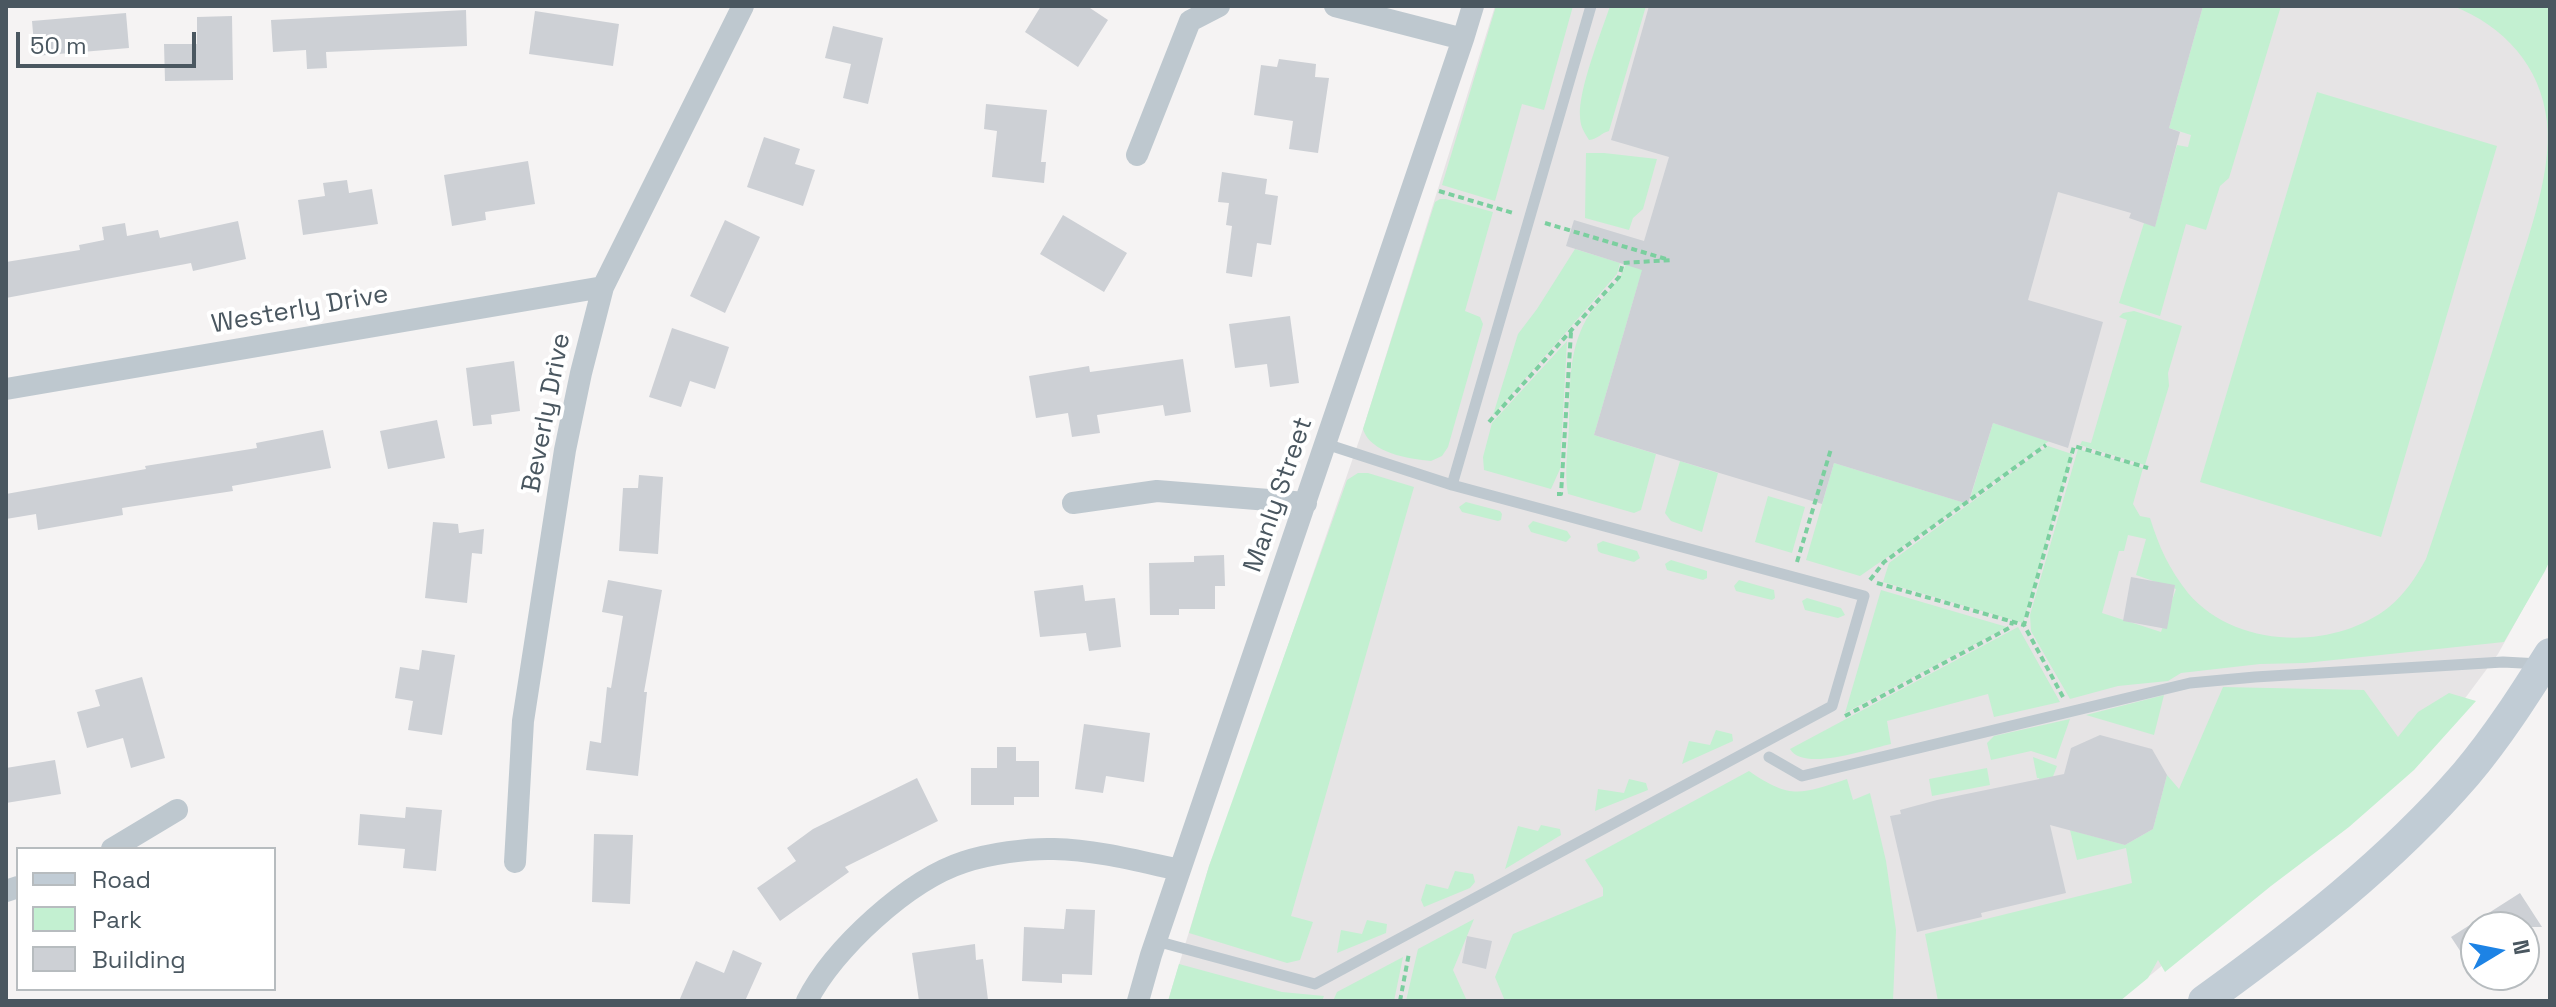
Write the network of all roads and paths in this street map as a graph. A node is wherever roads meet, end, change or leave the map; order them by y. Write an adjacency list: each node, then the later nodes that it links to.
1 (743, 6): 10 (street, Beverly Drive)
2 (1219, 6): 7 (street)
3 (1335, 6): 6 (street)
4 (1473, 6): 6 (street, Manly Street)
5 (1591, 6): 9 (lane)
6 (1463, 39): 14 (street, Manly Street)
7 (1137, 155)
8 (1439, 191): 9 (path)
9 (1530, 218): 11 (path); 18 (lane)
10 (603, 287): 12 (street, Westerly Drive); 29 (street, Beverly Drive)
11 (1571, 332): 13 (path); 19 (path)
12 (6, 389)
13 (1485, 435)
14 (1326, 444): 18 (lane); 21 (street, Manly Street)
15 (2046, 445): 23 (path)
16 (1831, 449): 22 (path)
17 (2148, 468): 23 (path)
18 (1452, 485): 31 (lane)
19 (1547, 491)
20 (1073, 503): 21 (street)
21 (1306, 503): 30 (street, Manly Street)
22 (1804, 565)
23 (2024, 625): 25 (path)
24 (2547, 659): 26 (lane); 34 (street)
25 (2063, 697)
26 (1769, 757)
27 (177, 810): 28 (street)
28 (115, 847)
29 (515, 862)
30 (1180, 870): 31 (street, Manly Street); 32 (street)
31 (1156, 941): 33 (street, Manly Street)
32 (807, 1001)
33 (1138, 1001)
34 (2204, 1001)

